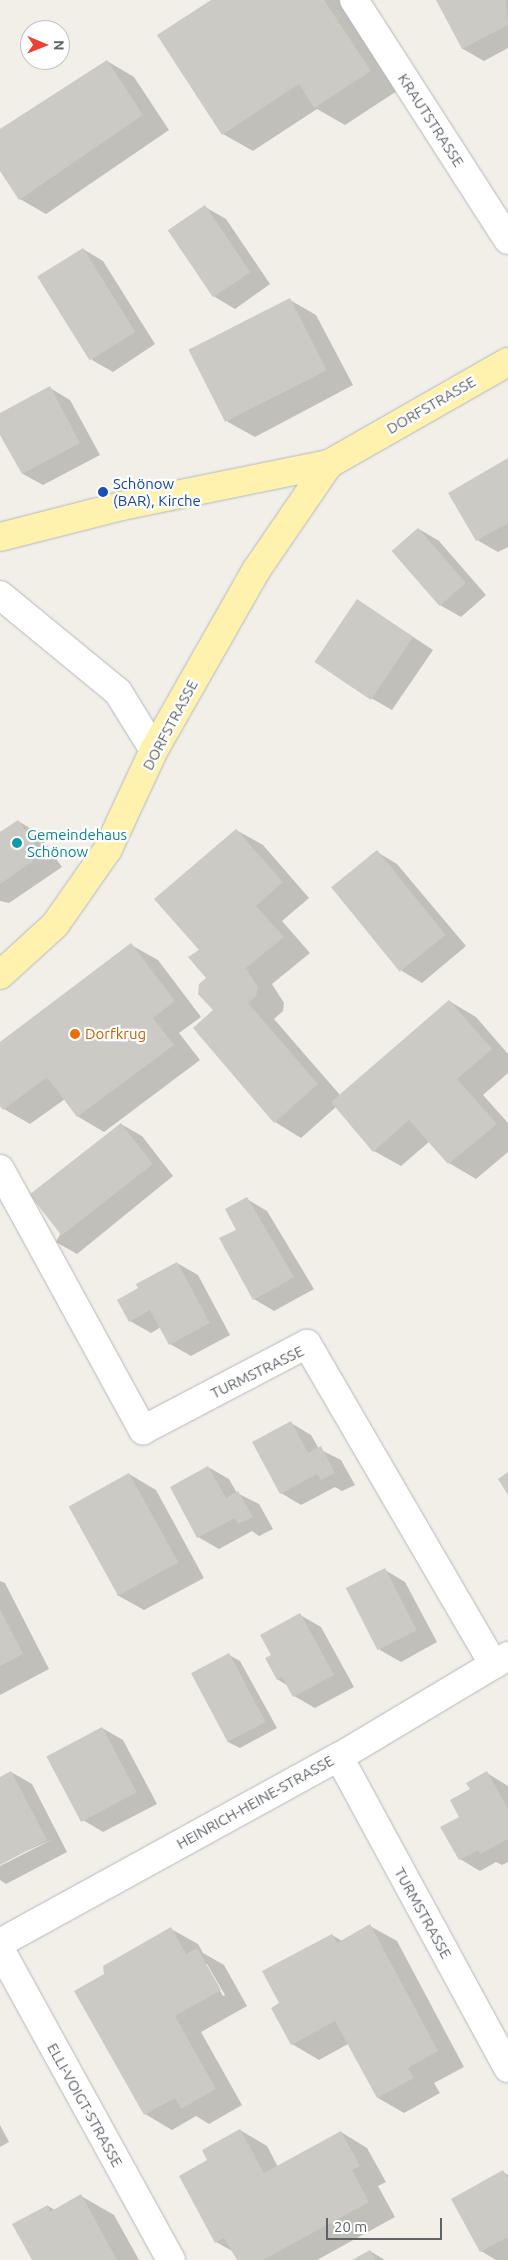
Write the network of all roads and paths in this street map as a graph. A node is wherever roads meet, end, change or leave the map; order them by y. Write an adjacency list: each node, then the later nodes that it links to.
1 (354, 0): 2 (street, KRAUTSTRASSE)
2 (508, 240)
3 (508, 362): 4 (main road, DORFSTRASSE)
4 (329, 464): 5 (main road, DORFSTRASSE); 7 (main road, DORFSTRASSE)
5 (0, 537)
6 (0, 595): 7 (street)
7 (154, 750): 8 (main road, DORFSTRASSE)
8 (0, 975)
9 (0, 1169): 10 (street, TURMSTRASSE)
10 (501, 1661): 11 (street, HEINRICH-HEINE-STRASSE)
11 (339, 1756): 12 (street, HEINRICH-HEINE-STRASSE); 14 (street, TURMSTRASSE)
12 (0, 1943)
13 (0, 1949): 15 (street, ELLI-VOIGT-STRASSE)
14 (508, 2068)
15 (171, 2260)

